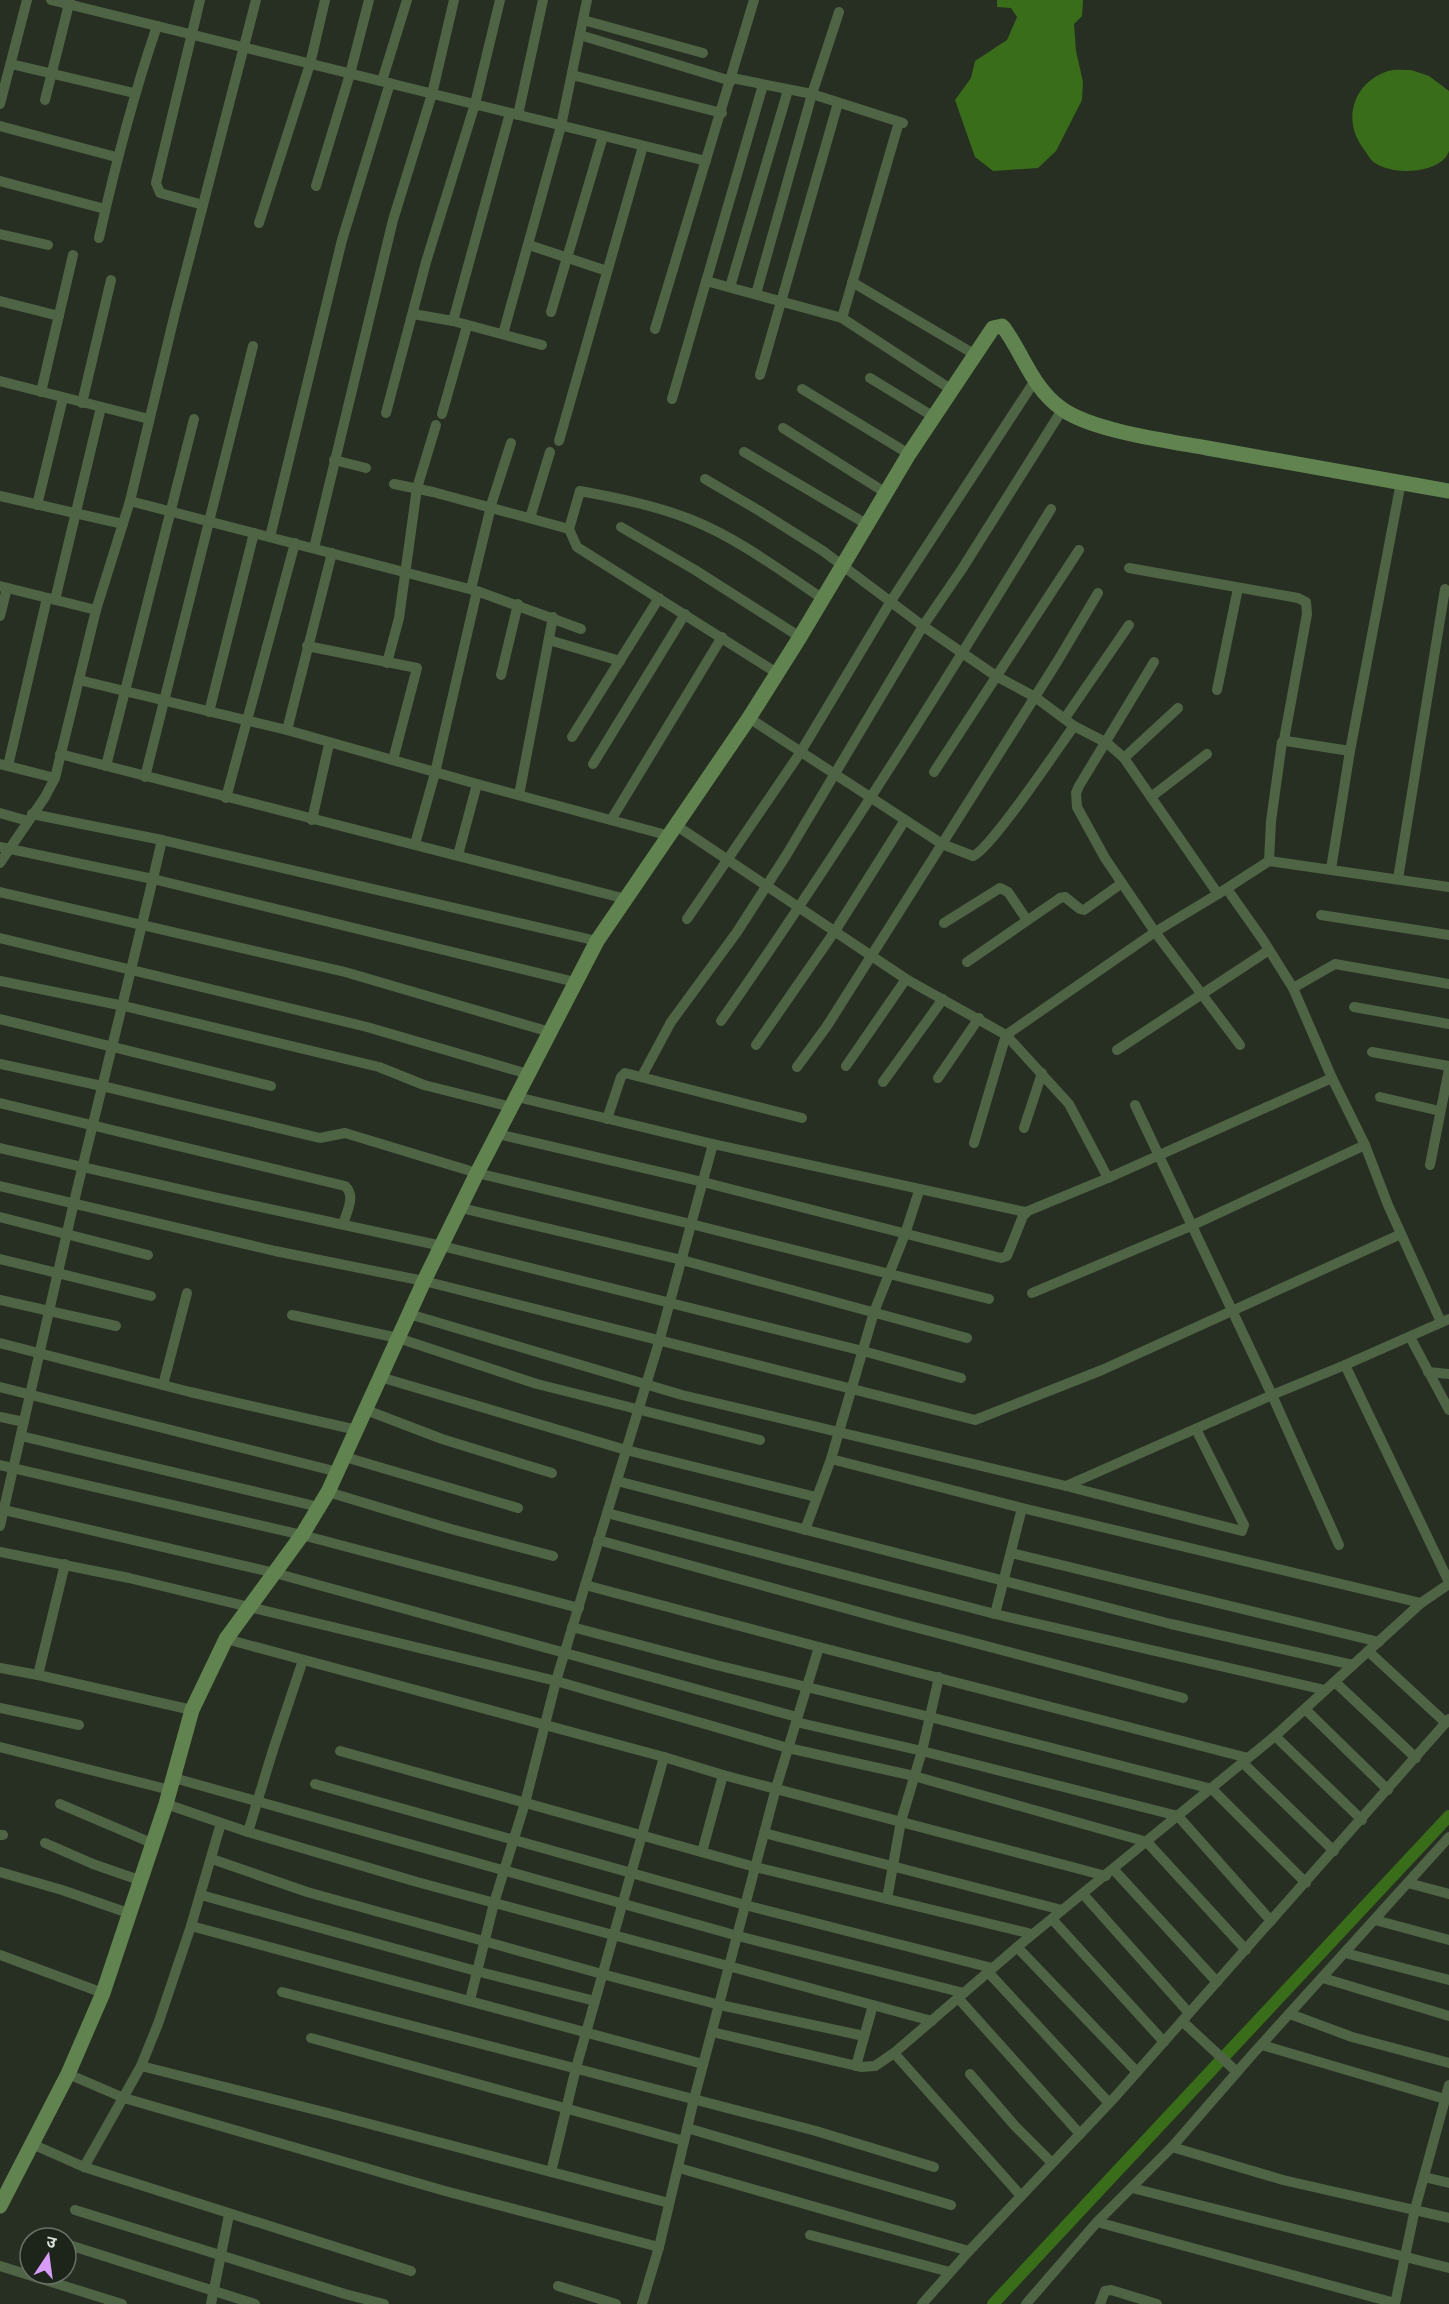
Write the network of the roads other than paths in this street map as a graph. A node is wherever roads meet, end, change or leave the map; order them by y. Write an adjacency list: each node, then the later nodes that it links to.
1 (27, 0): 21 (street)
2 (51, 0): 13 (street)
3 (200, 0): 17 (street)
4 (256, 0): 19 (street)
5 (325, 0): 22 (street)
6 (369, 0): 24 (street)
7 (407, 0): 27 (street)
8 (454, 0): 31 (street)
9 (500, 0): 36 (street)
10 (543, 0): 38 (street)
11 (587, 0): 15 (street)
12 (754, 0): 26 (street)
13 (69, 3): 16 (street); 23 (street)
14 (839, 12): 32 (street)
15 (583, 20): 18 (street); 20 (street)
16 (157, 26): 17 (street); 30 (street)
17 (192, 35): 19 (street); 47 (street)
18 (580, 35): 25 (street); 26 (street)
19 (243, 47): 22 (street); 47 (street)
20 (702, 53)
21 (11, 64): 23 (street); 35 (street)
22 (310, 64): 24 (street); 49 (street)
23 (52, 74): 30 (street); 33 (street)
24 (350, 74): 27 (street); 46 (street)
25 (572, 75): 37 (street); 40 (street)
26 (732, 80): 28 (street); 37 (street)
27 (386, 82): 31 (street); 121 (street)
28 (763, 85): 29 (street); 58 (street)
29 (788, 90): 32 (street); 60 (street)
30 (134, 93): 43 (street)
31 (432, 94): 36 (street); 99 (street)
32 (812, 94): 34 (street); 61 (street)
33 (45, 100)
34 (838, 103): 59 (street); 63 (street)
35 (0, 104)
36 (475, 104): 38 (street); 65 (street)
37 (722, 113): 44 (street)
38 (514, 114): 40 (street); 68 (street)
39 (0, 126): 43 (street)
40 (561, 126): 41 (street); 53 (street)
41 (603, 136): 42 (street); 55 (street)
42 (643, 146): 44 (street); 56 (street)
43 (116, 157): 48 (street)
44 (706, 161): 70 (street)
45 (0, 181): 48 (street)
46 (316, 186)
47 (203, 206): 90 (street)
48 (105, 209): 51 (street)
49 (259, 223)
50 (0, 234): 52 (street)
51 (99, 238)
52 (48, 245)
53 (529, 245): 55 (street); 71 (street)
54 (74, 255): 66 (street)
55 (567, 257): 56 (street); 64 (street)
56 (607, 271): 94 (street)
57 (111, 280): 84 (street)
58 (706, 281): 60 (street); 83 (street)
59 (852, 282): 67 (street); 74 (street)
60 (730, 287): 61 (street)
61 (756, 294): 63 (street)
62 (0, 301): 66 (street)
63 (781, 301): 67 (street); 75 (street)
64 (551, 312)
65 (413, 314): 68 (street); 87 (street)
66 (59, 316): 81 (street)
67 (842, 318): 80 (street)
68 (453, 321): 69 (street)
69 (466, 326): 71 (street); 88 (street)
70 (655, 329)
71 (503, 334): 72 (street)
72 (542, 345)
73 (253, 346): 115 (street)
74 (974, 354): 78 (street); 80 (street)
75 (760, 375)
76 (870, 378): 89 (street)
77 (0, 381): 81 (street)
78 (1034, 381): 86 (street); 137 (street)
79 (802, 389): 98 (street)
80 (952, 390): 89 (street)
81 (41, 392): 82 (street)
82 (63, 398): 84 (street); 109 (street)
83 (672, 399)
84 (82, 403): 85 (street)
85 (100, 407): 90 (street); 113 (street)
86 (1062, 410): 102 (street); 144 (street)
87 (386, 413)
88 (442, 414)
89 (934, 417): 98 (street)
90 (149, 418): 108 (street)
91 (194, 419): 112 (street)
92 (436, 425): 104 (street)
93 (783, 428): 106 (street)
94 (559, 441)
95 (511, 443): 110 (street)
96 (550, 452): 114 (street)
97 (744, 452): 117 (street)
98 (909, 454): 106 (street)
99 (334, 460): 100 (street); 123 (street)
100 (366, 468)
101 (705, 479): 126 (street)
102 (1401, 482): 105 (street); 173 (street)
103 (394, 484): 104 (street)
104 (417, 488): 110 (street); 128 (street)
105 (1449, 491)
106 (886, 493): 117 (street)
107 (0, 496): 109 (street)
108 (130, 501): 112 (street); 116 (street)
109 (37, 505): 113 (street)
110 (492, 508): 114 (street); 132 (street)
111 (1051, 509): 150 (street)
112 (169, 510): 115 (street); 158 (street)
113 (74, 514): 116 (street); 135 (street)
114 (530, 518): 119 (street)
115 (210, 521): 120 (street); 161 (street)
116 (123, 524): 139 (street)
117 (868, 525): 126 (street)
118 (621, 526): 147 (street)
119 (569, 529): 134 (street); 136 (street)
120 (254, 533): 121 (street); 163 (street)
121 (270, 537): 122 (street)
122 (295, 543): 123 (street); 166 (street)
123 (314, 548): 125 (street)
124 (1079, 550): 156 (street)
125 (332, 553): 128 (street); 149 (street)
126 (843, 566): 136 (street); 137 (street)
127 (1129, 568): 130 (street)
128 (406, 573): 132 (street); 153 (street)
129 (4, 587): 135 (street); 141 (street)
130 (1238, 588): 159 (street); 170 (street)
131 (1444, 589): 208 (street)
132 (474, 590): 138 (street); 183 (street)
133 (1098, 593): 160 (street)
134 (659, 598): 140 (street); 151 (street)
135 (51, 599): 139 (street); 180 (street)
136 (823, 599): 147 (street)
137 (891, 601): 144 (street); 174 (street)
138 (518, 604): 142 (street); 155 (street)
139 (96, 610): 157 (street)
140 (686, 614): 146 (street); 179 (street)
141 (0, 616)
142 (553, 617): 145 (street); 148 (street)
143 (1129, 624): 165 (street)
144 (923, 626): 150 (street); 184 (street)
145 (581, 629)
146 (722, 637): 154 (street); 195 (street)
147 (800, 637): 154 (street)
148 (549, 640): 151 (street); 188 (street)
149 (307, 646): 153 (street); 168 (street)
150 (963, 653): 156 (street); 191 (street)
151 (620, 661): 169 (street)
152 (1154, 662): 171 (street)
153 (387, 663): 178 (street)
154 (777, 673): 164 (street)
155 (501, 675)
156 (996, 676): 160 (street); 182 (street)
157 (79, 680): 158 (street); 175 (street)
158 (124, 690): 161 (street); 181 (street)
159 (1217, 690)
160 (1035, 697): 165 (street); 200 (street)
161 (165, 700): 163 (street); 185 (street)
162 (1178, 708): 177 (street)
163 (209, 712): 166 (street)
164 (749, 718): 174 (street); 197 (street)
165 (1065, 718): 167 (street)
166 (246, 720): 168 (street); 190 (street)
167 (1074, 726): 171 (street); 200 (street)
168 (287, 730): 172 (street)
169 (572, 737)
170 (1284, 741): 173 (street); 204 (street)
171 (1107, 743): 177 (street); 209 (street)
172 (329, 744): 178 (street); 194 (street)
173 (1350, 751): 206 (street)
174 (800, 753): 184 (street); 203 (street)
175 (60, 754): 181 (street); 186 (street)
176 (1207, 754): 189 (street)
177 (1124, 758): 189 (street)
178 (393, 760): 183 (street)
179 (593, 764)
180 (4, 765): 186 (street)
181 (106, 766): 185 (street)
182 (934, 772)
183 (435, 773): 187 (street); 199 (street)
184 (834, 775): 191 (street); 210 (street)
185 (145, 777): 190 (street)
186 (55, 778): 193 (street)
187 (477, 784): 188 (street); 202 (street)
188 (519, 795): 195 (street)
189 (1151, 797): 212 (street)
190 (226, 798): 194 (street)
191 (869, 798): 196 (street); 215 (street)
192 (0, 813): 193 (street)
193 (30, 817): 198 (street); 201 (street)
194 (312, 820): 199 (street)
195 (610, 820): 197 (street)
196 (905, 820): 200 (street); 221 (street)
197 (674, 831): 203 (street); 214 (street)
198 (162, 840): 207 (street); 225 (street)
199 (415, 844): 202 (street)
200 (942, 844): 227 (street)
201 (4, 848): 205 (street); 207 (street)
202 (458, 855): 214 (street)
203 (728, 859): 210 (street); 217 (street)
204 (1269, 861): 206 (street); 212 (street)
205 (0, 863)
206 (1331, 869): 208 (street)
207 (153, 879): 220 (street); 232 (street)
208 (1398, 879): 211 (street)
209 (1122, 883): 218 (street); 222 (street)
210 (767, 885): 215 (street); 256 (street)
211 (1449, 887)
212 (1223, 891): 222 (street); 226 (street)
213 (0, 892): 220 (street)
214 (626, 899): 225 (street)
215 (800, 908): 221 (street); 241 (street)
216 (1321, 915): 223 (street)
217 (687, 919)
218 (1027, 920): 219 (street); 228 (street)
219 (944, 923)
220 (142, 924): 229 (street); 243 (street)
221 (835, 931): 227 (street); 245 (street)
222 (1155, 932): 235 (street); 244 (street)
223 (1449, 936)
224 (0, 938): 229 (street)
225 (597, 941): 232 (street)
226 (1269, 950): 234 (street); 235 (street)
227 (871, 956): 230 (street); 252 (street)
228 (967, 962)
229 (131, 969): 237 (street); 255 (street)
230 (906, 979): 236 (street); 251 (street)
231 (0, 981): 237 (street)
232 (575, 982): 243 (street)
233 (1449, 984): 234 (street)
234 (1293, 988): 258 (street)
235 (1202, 994): 246 (street); 248 (street)
236 (943, 999): 239 (street); 259 (street)
237 (124, 1006): 247 (street); 263 (street)
238 (1354, 1007): 242 (street)
239 (978, 1018): 244 (street); 257 (street)
240 (0, 1019): 247 (street)
241 (721, 1022)
242 (1449, 1024)
243 (550, 1032): 255 (street)
244 (1006, 1035): 254 (street); 272 (street)
245 (756, 1046)
246 (1240, 1046)
247 (112, 1047): 260 (street); 261 (street)
248 (1118, 1050)
249 (1372, 1052): 253 (street)
250 (0, 1064): 260 (street)
251 (846, 1066)
252 (797, 1067)
253 (1449, 1068): 266 (street)
254 (1042, 1073): 270 (street); 280 (street)
255 (528, 1074): 263 (street)
256 (642, 1076): 267 (street); 268 (street)
257 (938, 1078)
258 (1332, 1078): 274 (street); 276 (street)
259 (883, 1082)
260 (102, 1086): 269 (street); 279 (street)
261 (271, 1086)
262 (1380, 1096): 266 (street)
263 (514, 1102): 268 (street); 271 (street)
264 (0, 1103): 269 (street)
265 (1135, 1105): 276 (street)
266 (1440, 1111): 277 (street)
267 (802, 1118)
268 (607, 1119): 273 (street)
269 (93, 1125): 278 (street); 288 (street)
270 (1024, 1128)
271 (498, 1134): 279 (street); 281 (street)
272 (974, 1143)
273 (713, 1144): 281 (street); 283 (street)
274 (1365, 1145): 290 (street); 293 (street)
275 (0, 1148): 278 (street)
276 (1158, 1154): 280 (street); 290 (street)
277 (1430, 1165)
278 (83, 1166): 284 (street); 288 (street)
279 (477, 1173): 285 (street); 289 (street)
280 (1108, 1178): 286 (street)
281 (703, 1182): 289 (street); 292 (street)
282 (0, 1186): 284 (street)
283 (919, 1191): 286 (street); 292 (street)
284 (74, 1204): 291 (street); 300 (street)
285 (461, 1208): 294 (street); 297 (street)
286 (1025, 1212): 292 (street)
287 (0, 1218): 291 (street)
288 (343, 1224): 294 (street)
289 (691, 1224): 297 (street); 298 (street)
290 (1191, 1226): 302 (street); 309 (street)
291 (67, 1233): 295 (street); 299 (street)
292 (905, 1234): 298 (street)
293 (1401, 1234): 309 (street); 312 (street)
294 (442, 1245): 300 (street); 306 (street)
295 (148, 1255)
296 (0, 1259): 299 (street)
297 (682, 1260): 306 (street); 308 (street)
298 (889, 1272): 304 (street); 308 (street)
299 (58, 1273): 303 (street); 307 (street)
300 (424, 1281): 310 (street); 318 (street)
301 (187, 1293): 326 (street)
302 (1032, 1293)
303 (151, 1296)
304 (989, 1299)
305 (0, 1300): 307 (street)
306 (670, 1304): 318 (street); 319 (street)
307 (50, 1311): 313 (street); 320 (street)
308 (874, 1312): 315 (street); 319 (street)
309 (1231, 1312): 329 (street); 331 (street)
310 (409, 1314): 314 (street); 327 (street)
311 (292, 1316): 314 (street)
312 (1445, 1321): 316 (street)
313 (116, 1326)
314 (398, 1338): 324 (street); 334 (street)
315 (967, 1338)
316 (1410, 1338): 321 (street); 322 (street)
317 (0, 1342): 320 (street)
318 (659, 1342): 327 (street); 329 (street)
319 (863, 1351): 325 (street); 329 (street)
320 (41, 1352): 326 (street); 330 (street)
321 (1345, 1365): 331 (street); 369 (street)
322 (1428, 1372): 323 (street); 333 (street)
323 (1449, 1374)
324 (380, 1377): 332 (street); 342 (street)
325 (961, 1378)
326 (163, 1385): 338 (street)
327 (646, 1385): 334 (street); 339 (street)
328 (0, 1387): 330 (street)
329 (851, 1389): 339 (street)
330 (31, 1395): 336 (street); 347 (street)
331 (1272, 1395): 337 (street); 362 (street)
332 (366, 1410): 338 (street); 348 (street)
333 (1449, 1410)
334 (639, 1411): 341 (street); 342 (street)
335 (0, 1417): 336 (street)
336 (24, 1422): 340 (street)
337 (1197, 1429): 350 (street); 350 (street)
338 (357, 1430): 343 (street)
339 (839, 1432): 344 (street); 350 (street)
340 (21, 1436): 346 (street); 353 (street)
341 (760, 1440)
342 (626, 1450): 349 (street); 352 (street)
343 (345, 1456): 347 (street); 354 (street)
344 (831, 1459): 352 (street); 355 (street)
345 (0, 1465): 346 (street)
346 (14, 1468): 356 (street); 360 (street)
347 (338, 1472): 351 (street)
348 (552, 1473)
349 (617, 1481): 357 (street); 359 (street)
350 (1066, 1486)
351 (328, 1492): 353 (street); 365 (street)
352 (816, 1497): 359 (street)
353 (319, 1507): 360 (street)
354 (519, 1508)
355 (1022, 1508): 364 (street); 371 (street)
356 (2, 1509): 358 (street); 367 (street)
357 (607, 1513): 361 (street); 374 (street)
358 (0, 1526)
359 (806, 1530): 368 (street)
360 (302, 1535): 367 (street); 373 (street)
361 (598, 1540): 370 (street); 390 (street)
362 (1339, 1545)
363 (0, 1552): 366 (street)
364 (1011, 1552): 368 (street); 377 (street)
365 (553, 1556)
366 (65, 1564): 372 (street); 384 (street)
367 (275, 1573): 372 (street); 380 (street)
368 (1005, 1579): 374 (street); 382 (street)
369 (1449, 1583): 371 (street)
370 (585, 1585): 373 (street); 378 (street)
371 (1420, 1603): 377 (street)
372 (247, 1608): 376 (street); 386 (street)
373 (579, 1608): 375 (street)
374 (995, 1614): 389 (street)
375 (572, 1627): 380 (street); 388 (street)
376 (226, 1639): 381 (street); 393 (street)
377 (1379, 1642): 379 (street)
378 (819, 1647): 385 (street); 388 (street)
379 (1368, 1651): 382 (street); 396 (street)
380 (565, 1653): 386 (street); 395 (street)
381 (303, 1660): 398 (street); 414 (street)
382 (1353, 1665): 387 (street)
383 (0, 1668): 384 (street)
384 (38, 1675): 393 (street)
385 (939, 1677): 394 (street); 406 (street)
386 (556, 1681): 398 (street); 401 (street)
387 (1335, 1682): 389 (street); 405 (street)
388 (806, 1686): 394 (street); 395 (street)
389 (1325, 1690): 392 (street)
390 (1183, 1698)
391 (0, 1708): 397 (street)
392 (1305, 1709): 399 (street); 413 (street)
393 (192, 1710): 412 (street)
394 (930, 1717): 403 (street); 411 (street)
395 (797, 1719): 401 (street); 403 (street)
396 (1447, 1721): 405 (street)
397 (79, 1725)
398 (544, 1725): 404 (street); 415 (street)
399 (1275, 1736): 406 (street); 418 (street)
400 (0, 1747): 412 (street)
401 (788, 1748): 408 (street); 410 (street)
402 (340, 1751): 415 (street)
403 (921, 1751): 408 (street); 417 (street)
404 (664, 1757): 407 (street); 423 (street)
405 (1416, 1758): 413 (street)
406 (1246, 1760): 411 (street); 429 (street)
407 (723, 1775): 410 (street); 430 (street)
408 (914, 1776): 419 (street); 426 (street)
409 (315, 1784): 425 (street)
410 (776, 1788): 419 (street); 422 (street)
411 (1212, 1789): 417 (street); 439 (street)
412 (170, 1790): 414 (street); 420 (street); 428 (street)
413 (1388, 1790): 418 (street)
414 (257, 1802): 421 (street); 434 (street)
415 (525, 1803): 423 (street); 425 (street)
416 (60, 1804): 428 (street)
417 (1178, 1816): 426 (street); 452 (street)
418 (1362, 1820): 429 (street)
419 (901, 1821): 433 (street); 436 (street)
420 (221, 1823): 421 (street); 431 (street)
421 (248, 1832): 445 (street)
422 (764, 1833): 432 (street); 433 (street)
423 (642, 1835): 430 (street); 437 (street)
424 (1449, 1837): 440 (street)
425 (514, 1841): 434 (street); 437 (street)
426 (1147, 1842): 436 (street); 460 (street)
427 (45, 1843): 438 (street)
428 (153, 1844): 438 (street)
429 (1334, 1851): 439 (street)
430 (702, 1852): 432 (street)
431 (212, 1859): 443 (street); 458 (street)
432 (755, 1867): 444 (street); 447 (street)
433 (893, 1867): 444 (street); 448 (street)
434 (505, 1871): 445 (street); 446 (street)
435 (0, 1872): 449 (street)
436 (1110, 1873): 441 (street); 469 (street)
437 (629, 1874): 446 (street); 447 (street)
438 (141, 1881): 449 (street)
439 (1306, 1882): 452 (street)
440 (1408, 1883): 442 (street); 451 (street)
441 (1083, 1894): 448 (street); 479 (street)
442 (1449, 1894)
443 (201, 1895): 453 (street); 465 (street)
444 (887, 1899): 455 (street)
445 (494, 1903): 454 (street); 458 (street)
446 (621, 1904): 454 (street); 456 (street)
447 (745, 1905): 456 (street); 464 (street)
448 (1062, 1911): 450 (street)
449 (131, 1914): 471 (street)
450 (1052, 1918): 455 (street); 485 (street)
451 (1375, 1920): 457 (street); 461 (street)
452 (1271, 1921): 460 (street)
453 (191, 1926): 473 (street); 490 (street)
454 (612, 1934): 463 (street); 466 (street)
455 (1032, 1935): 459 (street)
456 (738, 1936): 463 (street); 472 (street)
457 (1449, 1940)
458 (484, 1941): 465 (street); 466 (street)
459 (1017, 1947): 464 (street); 493 (street)
460 (1246, 1950): 469 (street)
461 (1345, 1953): 467 (street); 468 (street)
462 (0, 1955): 471 (street)
463 (729, 1966): 475 (street); 476 (street)
464 (990, 1970): 472 (street); 501 (street)
465 (476, 1971): 473 (street); 474 (street)
466 (602, 1974): 474 (street); 475 (street)
467 (1323, 1978): 477 (street); 478 (street)
468 (1449, 1980)
469 (1217, 1982): 479 (street)
470 (282, 1992): 492 (street)
471 (103, 1994): 495 (street)
472 (961, 1996): 480 (street); 504 (street)
473 (470, 2000): 481 (street)
474 (595, 2001): 481 (street)
475 (720, 2005): 482 (street); 483 (street)
476 (873, 2005): 480 (street); 483 (street)
477 (1290, 2014): 486 (street); 488 (street)
478 (1449, 2016)
479 (1185, 2017): 485 (street); 494 (street)
480 (932, 2021): 487 (street)
481 (586, 2032): 489 (street); 492 (street)
482 (712, 2032): 489 (street); 491 (street)
483 (864, 2036): 491 (street)
484 (311, 2038): 502 (street)
485 (1164, 2042): 493 (street)
486 (1262, 2045): 494 (street); 500 (street)
487 (894, 2053): 491 (street); 516 (street)
488 (1449, 2063)
489 (703, 2064): 499 (street)
490 (141, 2066): 498 (street); 512 (street)
491 (856, 2066)
492 (576, 2068): 499 (street); 502 (street)
493 (1137, 2072): 501 (street)
494 (1237, 2072): 507 (street)
495 (68, 2074): 498 (street); 506 (street)
496 (970, 2074): 508 (street)
497 (1449, 2086): 500 (street)
498 (124, 2098): 509 (street); 526 (street)
499 (694, 2098): 503 (street); 510 (street)
500 (1445, 2099): 513 (street)
501 (1109, 2103): 504 (street)
502 (565, 2109): 505 (street); 512 (street)
503 (687, 2128): 505 (street); 518 (street)
504 (1080, 2134): 508 (street)
505 (684, 2141): 511 (street)
506 (32, 2144): 509 (street); 519 (street)
507 (1172, 2147): 515 (street); 520 (street)
508 (1052, 2163): 516 (street)
509 (84, 2167): 522 (street)
510 (934, 2167)
511 (679, 2168): 517 (street); 528 (street)
512 (551, 2172): 517 (street)
513 (1424, 2177): 514 (street); 520 (street)
514 (1449, 2183)
515 (1132, 2188): 524 (street); 530 (street)
516 (1021, 2196): 528 (street)
517 (669, 2203): 526 (street)
518 (951, 2205)
519 (0, 2206)
520 (1415, 2209): 523 (street); 530 (street)
521 (75, 2210): 529 (street)
522 (229, 2215): 529 (street); 533 (street)
523 (1449, 2218)
524 (1097, 2222): 544 (street); 547 (street)
525 (810, 2235): 534 (street)
526 (659, 2247): 542 (street)
527 (78, 2248): 536 (street)
528 (969, 2251): 534 (street)
529 (221, 2255): 536 (street); 540 (street)
530 (1404, 2256): 532 (street); 547 (street)
531 (0, 2266): 537 (street)
532 (1449, 2268)
533 (411, 2271)
534 (950, 2272): 543 (street)
535 (558, 2286): 541 (street)
536 (214, 2292): 538 (street); 539 (street)
537 (122, 2304)
538 (211, 2304)
539 (255, 2304)
540 (384, 2304)
541 (616, 2304)
542 (642, 2304)
543 (922, 2304)
544 (1026, 2304)
545 (1100, 2304): 546 (street)
546 (1157, 2304)
547 (1395, 2304)

